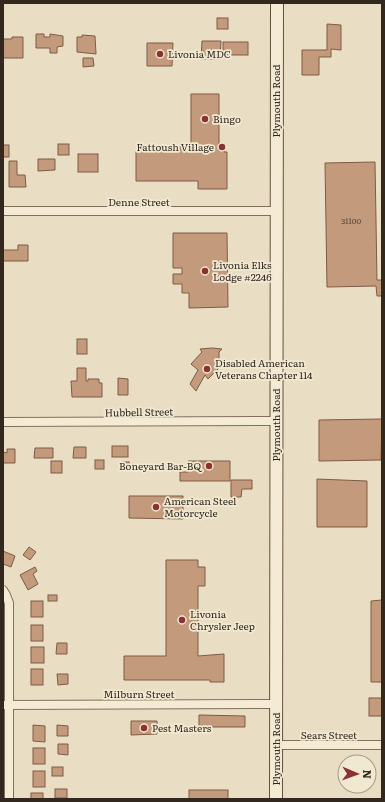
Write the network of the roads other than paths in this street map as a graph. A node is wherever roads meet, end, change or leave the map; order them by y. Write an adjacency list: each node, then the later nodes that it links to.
1 (277, 3): 3 (main road, Plymouth Road)
2 (3, 211): 3 (street, Denne Street)
3 (276, 211): 4 (main road, Plymouth Road)
4 (276, 421): 5 (street, Hubbell Street); 7 (main road, Plymouth Road)
5 (3, 422)
6 (3, 590): 8 (street)
7 (276, 704): 8 (street, Milburn Street); 9 (main road, Plymouth Road)
8 (6, 705): 11 (street)
9 (276, 745): 10 (street, Sears Street); 12 (main road, Plymouth Road)
10 (382, 745)
11 (9, 799)
12 (276, 799)

